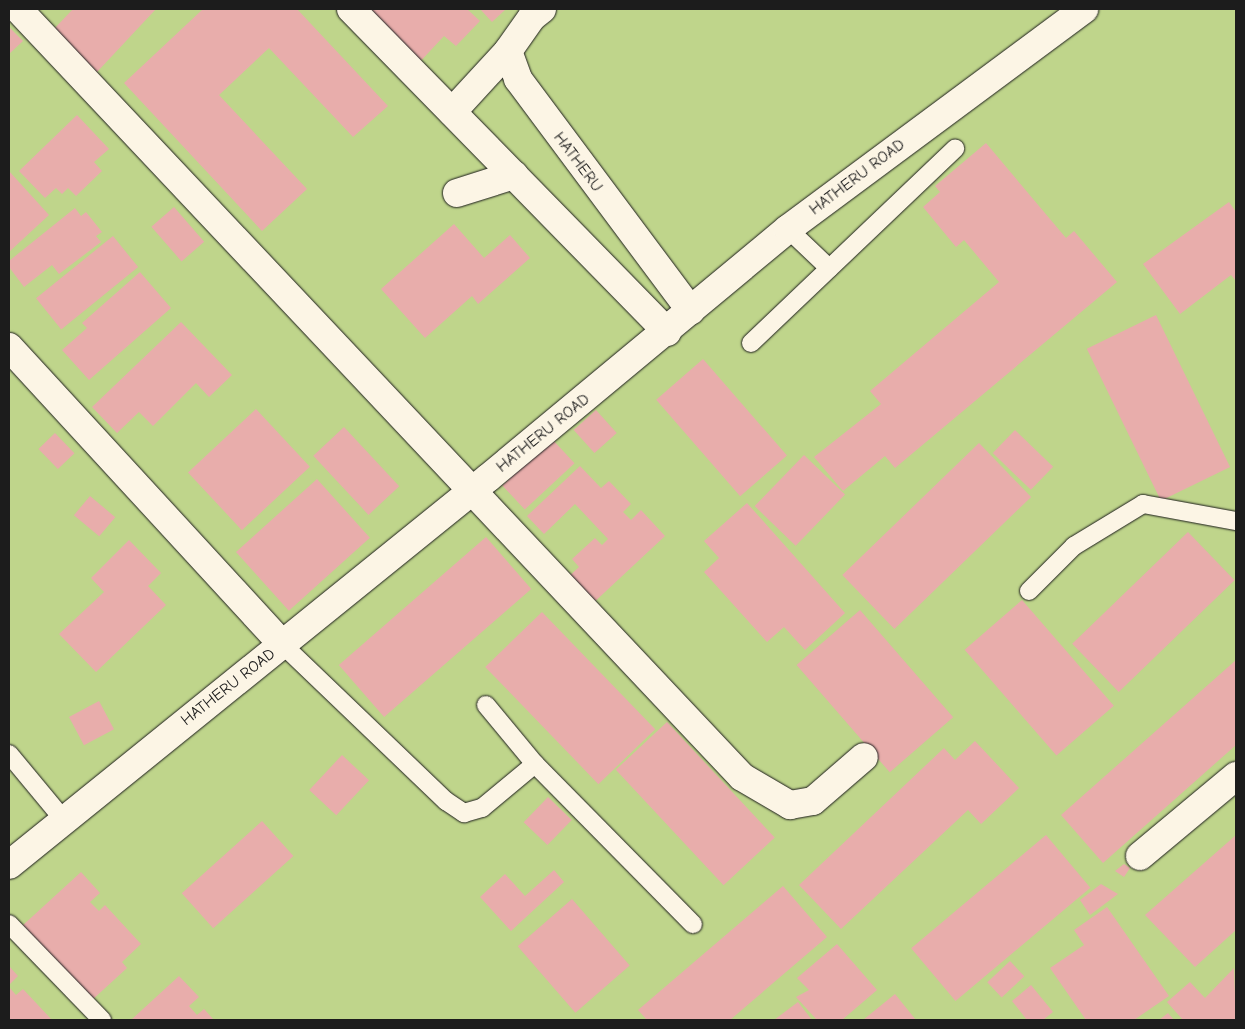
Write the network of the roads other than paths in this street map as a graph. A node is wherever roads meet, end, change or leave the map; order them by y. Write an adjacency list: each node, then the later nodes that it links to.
1 (18, 9): 16 (street)
2 (351, 9): 6 (street)
3 (542, 9): 5 (street)
4 (1084, 9): 10 (street, HATHERU ROAD)
5 (508, 51): 6 (street); 12 (street, HATHERU)
6 (452, 112): 8 (street)
7 (955, 149): 11 (lane)
8 (514, 175): 9 (street); 13 (street)
9 (457, 193)
10 (788, 229): 11 (lane); 12 (street, HATHERU ROAD)
11 (829, 268): 14 (lane)
12 (691, 311): 13 (street, HATHERU ROAD)
13 (667, 332): 16 (street, HATHERU ROAD)
14 (751, 343)
15 (9, 347): 19 (street)
16 (474, 490): 19 (street, HATHERU ROAD); 22 (street)
17 (1236, 521): 18 (lane)
18 (1030, 590)
19 (282, 644): 23 (lane); 25 (street, HATHERU ROAD)
20 (486, 704): 23 (lane)
21 (9, 754): 25 (lane)
22 (864, 757)
23 (535, 764): 29 (lane)
24 (1236, 776): 26 (street)
25 (63, 819): 27 (street, HATHERU ROAD)
26 (1140, 856)
27 (9, 865)
28 (9, 924): 30 (lane)
29 (693, 924)
30 (102, 1020)

